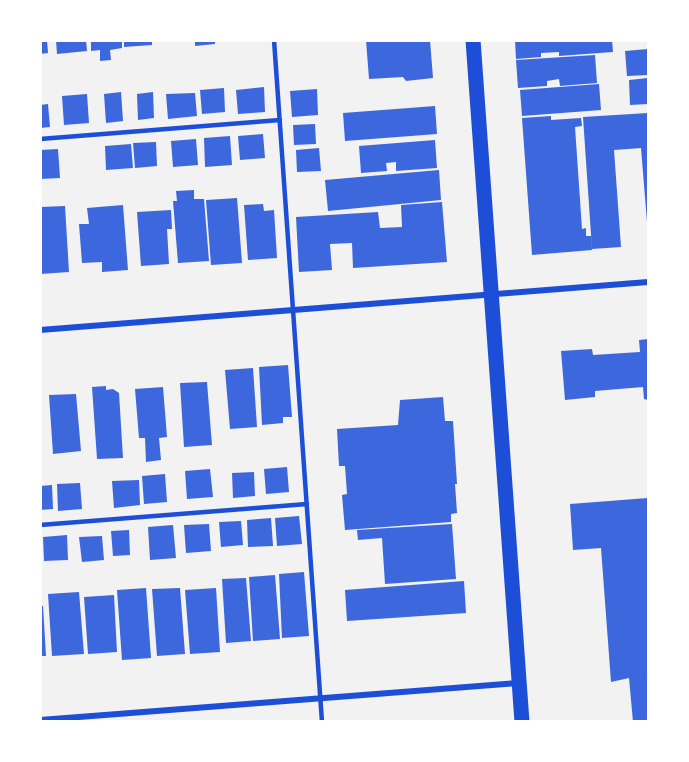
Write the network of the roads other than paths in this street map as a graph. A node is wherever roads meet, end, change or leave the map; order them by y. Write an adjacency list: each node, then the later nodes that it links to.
1 (274, 40): 3 (lane)
2 (473, 40): 6 (main road)
3 (280, 120): 4 (lane); 7 (lane)
4 (40, 138)
5 (648, 282): 6 (street)
6 (491, 295): 7 (street); 11 (main road)
7 (294, 310): 8 (street); 9 (lane)
8 (40, 330)
9 (307, 504): 10 (lane); 12 (lane)
10 (40, 525)
11 (519, 683): 12 (street); 15 (main road)
12 (321, 698): 13 (street); 14 (lane)
13 (40, 720)
14 (322, 722)
15 (522, 722)

